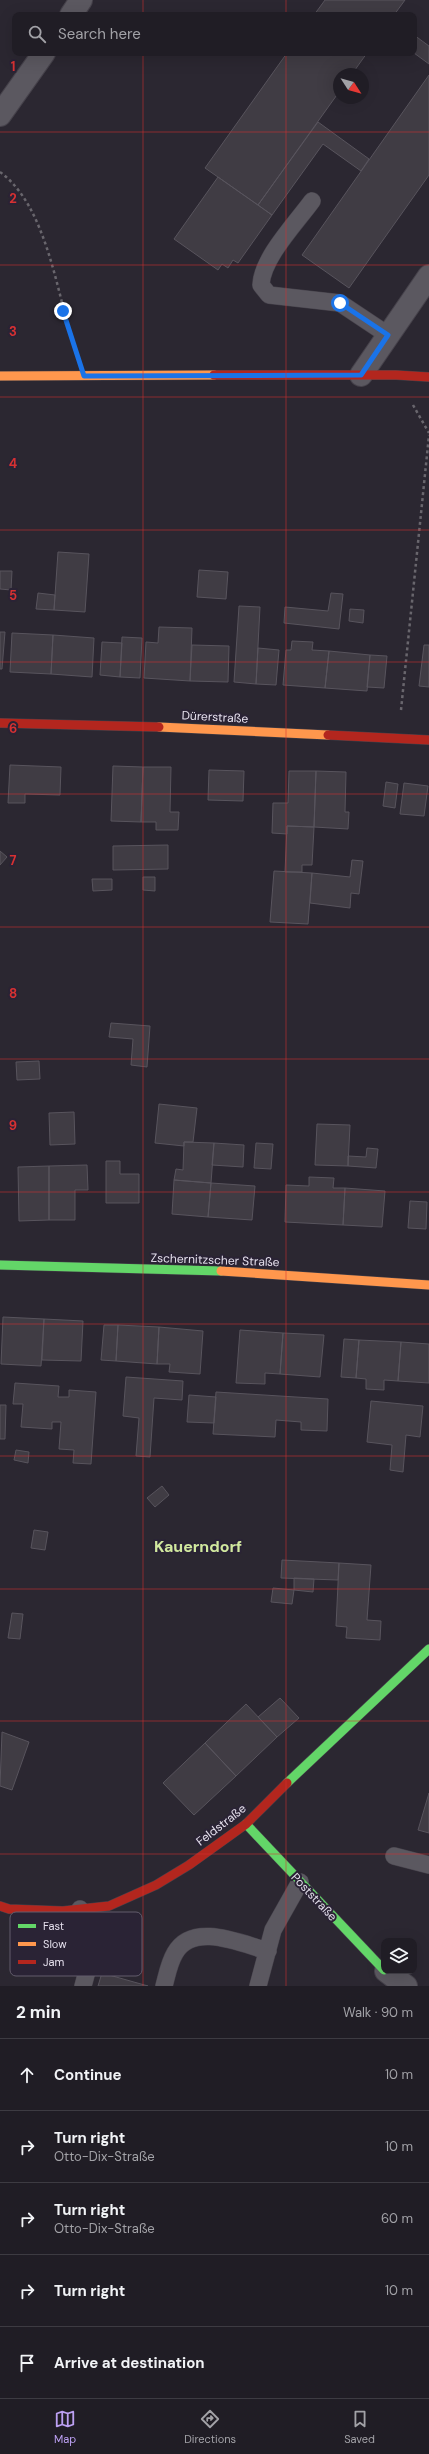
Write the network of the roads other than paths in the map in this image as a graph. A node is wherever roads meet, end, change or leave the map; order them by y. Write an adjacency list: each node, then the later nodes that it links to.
1 (81, 0): 2 (street)
2 (73, 12)
3 (42, 56): 4 (street)
4 (0, 114)
5 (312, 201): 7 (lane)
6 (429, 276): 7 (street)
7 (388, 335): 8 (street)
8 (361, 375): 9 (street); 10 (street)
9 (0, 376)
10 (429, 377)
11 (0, 724): 12 (street, Dürerstraße)
12 (429, 740)
13 (0, 1265): 14 (street, Zschernitzscher Straße)
14 (429, 1285)
15 (429, 1649): 16 (street, Feldstraße)
16 (246, 1824): 19 (street, Poststraße); 21 (street, Feldstraße)
17 (394, 1856): 18 (lane)
18 (429, 1865)
19 (300, 1882): 23 (lane); 24 (street, Poststraße)
20 (0, 1906): 21 (street, Feldstraße)
21 (80, 1909): 22 (lane)
22 (81, 1912)
23 (268, 1951): 28 (lane); 29 (lane)
24 (381, 1966)
25 (390, 1974): 30 (street, Poststraße)
26 (86, 1976): 27 (lane)
27 (83, 1986)
28 (164, 1986)
29 (258, 1986)
30 (406, 1986)

